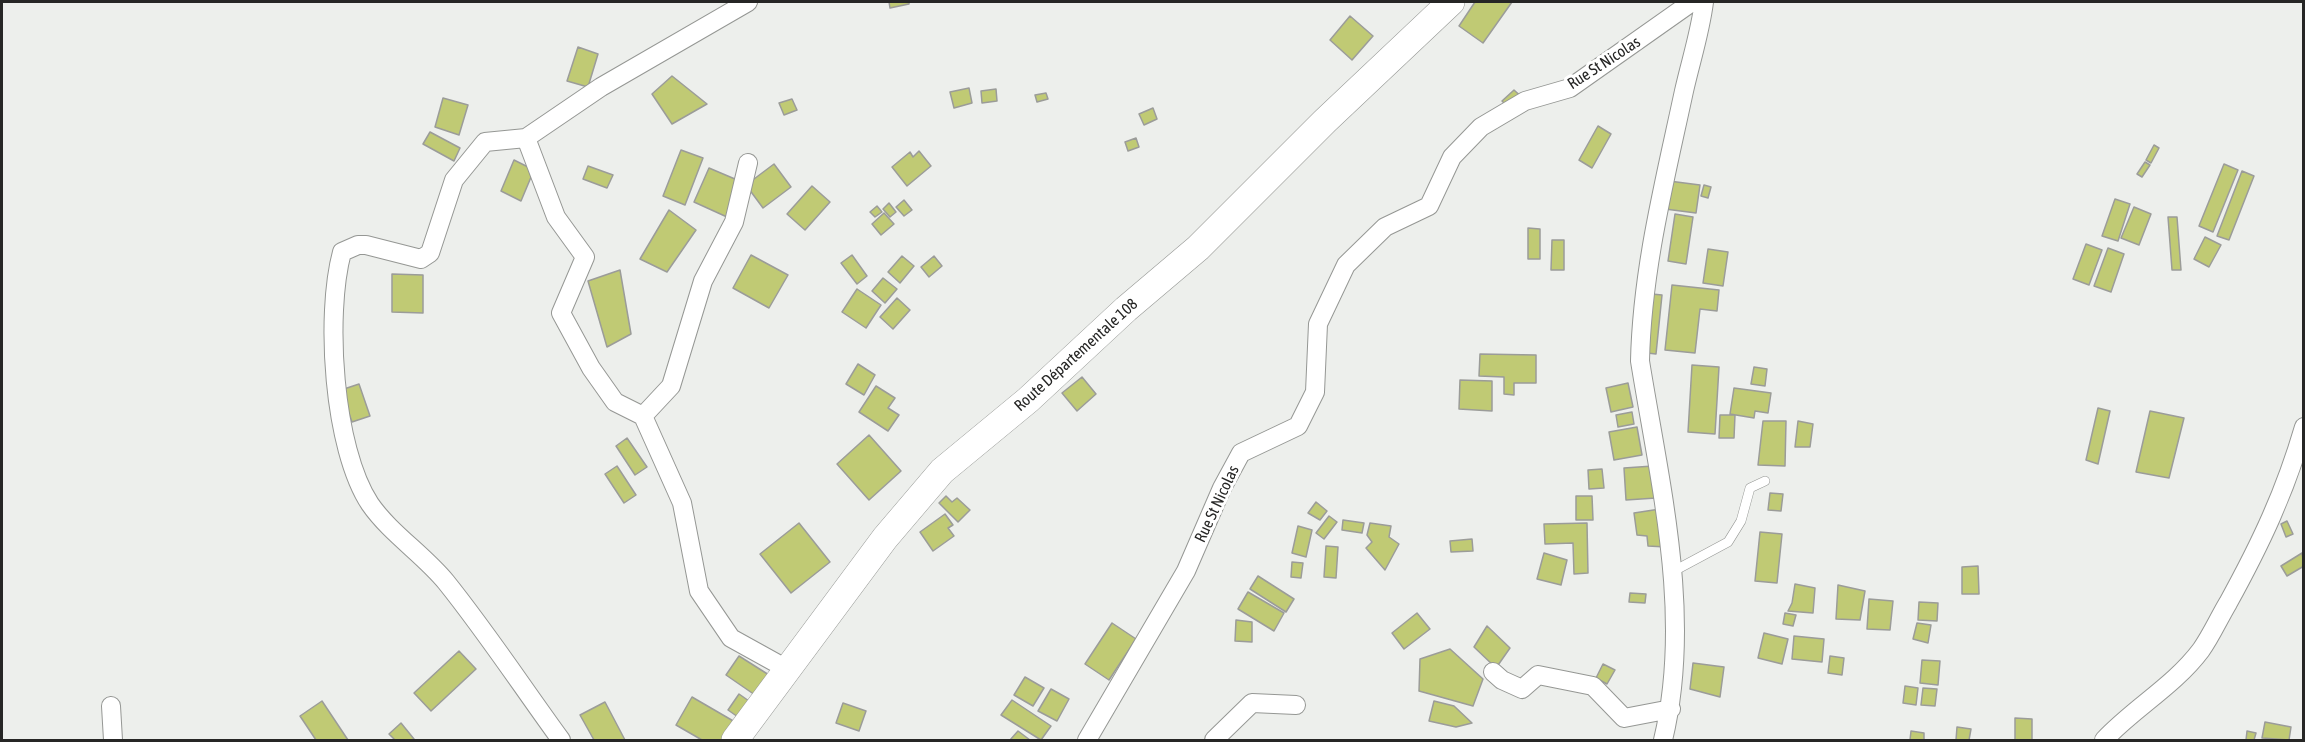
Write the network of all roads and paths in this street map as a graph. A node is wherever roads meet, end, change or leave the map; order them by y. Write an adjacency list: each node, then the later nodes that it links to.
1 (748, 2): 5 (street)
2 (1451, 2): 11 (main road, Route Départementale 108)
3 (1692, 2): 19 (street, Rue St Nicolas)
4 (1704, 2): 10 (street)
5 (526, 138): 7 (street); 17 (street)
6 (748, 163): 7 (street)
7 (643, 416): 11 (street)
8 (2304, 427): 22 (street)
9 (1765, 481): 10 (lane)
10 (1672, 572): 15 (street)
11 (787, 669): 18 (main road, Route Départementale 108)
12 (1493, 672): 15 (street)
13 (1296, 705): 20 (street)
14 (111, 706): 16 (street)
15 (1671, 709): 21 (street)
16 (113, 741)
17 (561, 741)
18 (735, 741)
19 (1088, 741)
20 (1214, 741)
21 (1663, 741)
22 (2104, 741)

